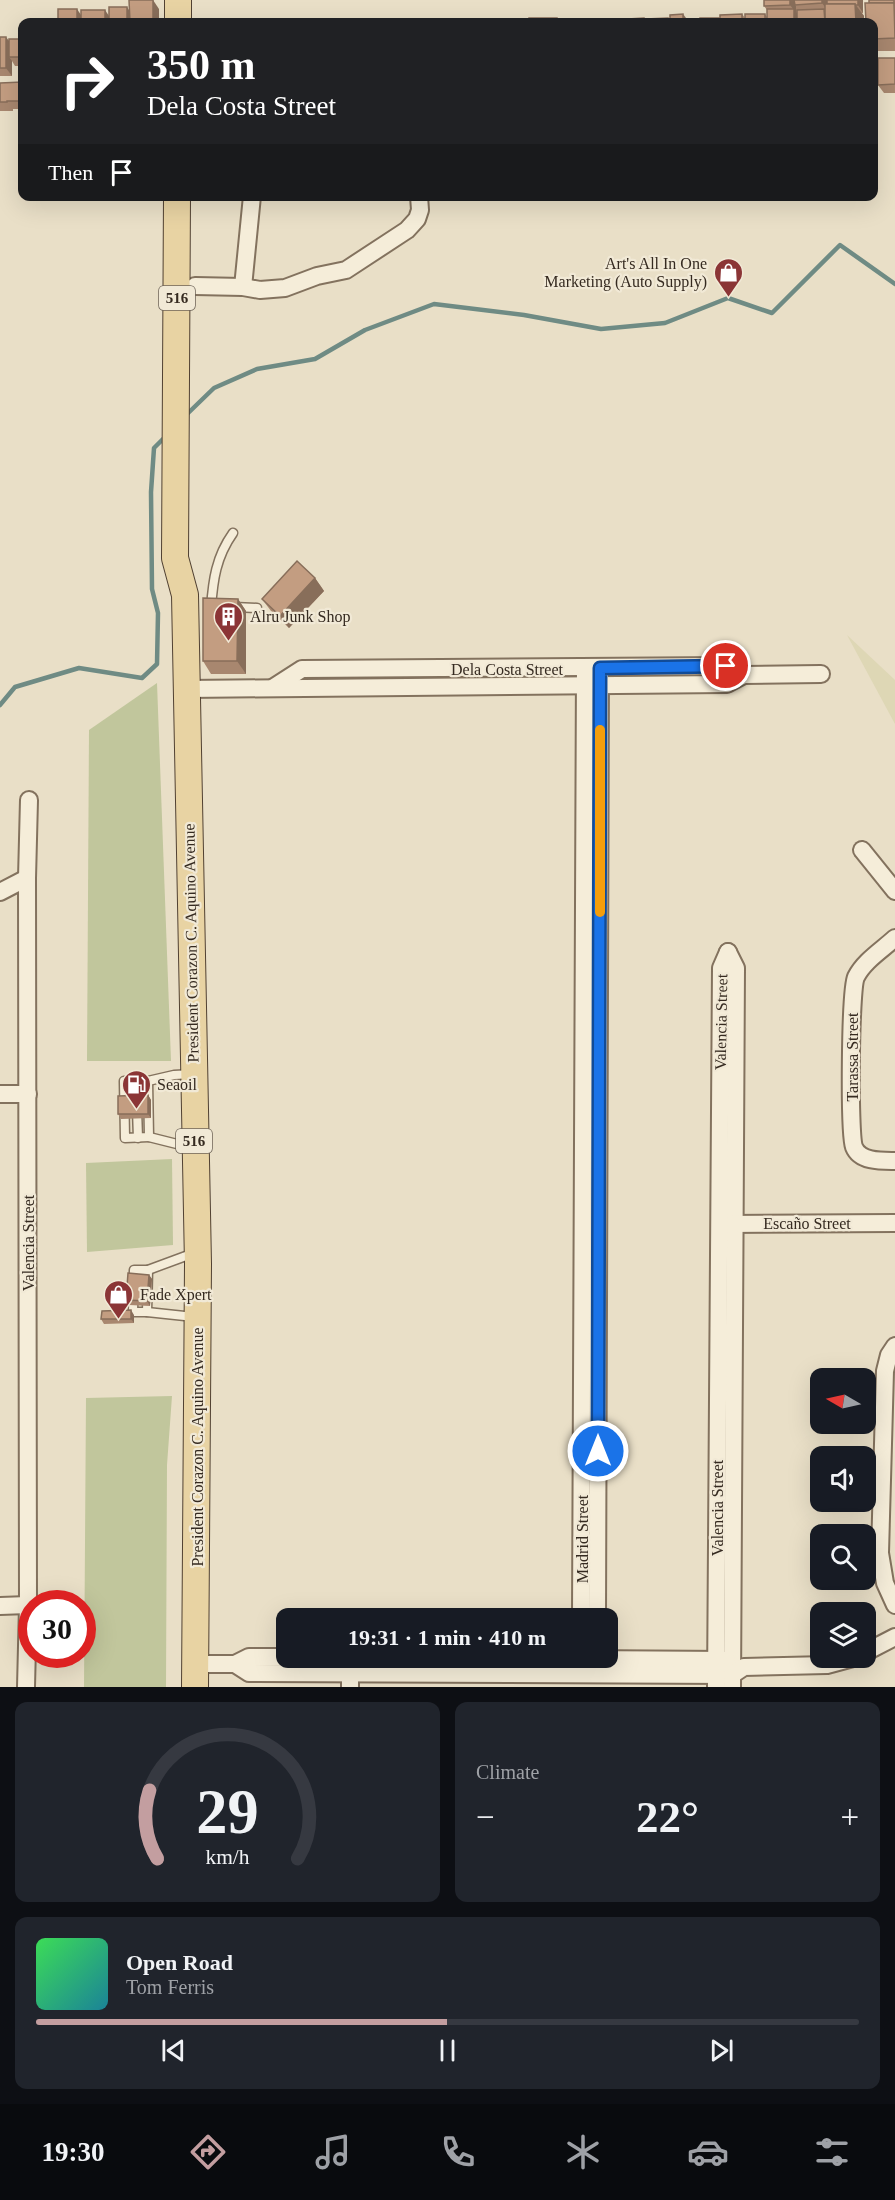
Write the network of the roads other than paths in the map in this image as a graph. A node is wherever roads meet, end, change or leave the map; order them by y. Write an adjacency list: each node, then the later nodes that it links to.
1 (178, 0): 3 (main road)
2 (195, 0): 4 (main road)
3 (178, 18)
4 (195, 18)
5 (177, 201): 11 (main road, President Corazon C. Aquino Avenue / 516)
6 (195, 201): 9 (main road, President Corazon C. Aquino Avenue / 516)
7 (252, 201): 10 (street)
8 (419, 201): 10 (street)
9 (195, 286): 10 (street); 11 (main road, President Corazon C. Aquino Avenue / 516)
10 (243, 287)
11 (185, 390): 13 (main road, President Corazon C. Aquino Avenue / 516); 13 (main road, President Corazon C. Aquino Avenue / 516)
12 (233, 533): 14 (lane)
13 (184, 558): 14 (main road, President Corazon C. Aquino Avenue / 516)
14 (196, 606): 15 (lane); 21 (main road, President Corazon C. Aquino Avenue / 516)
15 (257, 608)
16 (592, 668): 18 (street, Dela Costa Street); 19 (street, Madrid Street); 20 (street, Dela Costa Street)
17 (821, 674): 18 (street, Dela Costa Street)
18 (744, 675): 19 (street, Dela Costa Street)
19 (592, 687): 20 (street, Dela Costa Street); 46 (street, Madrid Street); 47 (street, Madrid Street)
20 (274, 688): 21 (street, Dela Costa Street)
21 (187, 689): 28 (main road, President Corazon C. Aquino Avenue / 516)
22 (28, 800): 24 (street, Valencia Street)
23 (862, 850): 25 (street)
24 (27, 878): 26 (street); 31 (street, Valencia Street)
25 (895, 891)
26 (0, 892)
27 (895, 938): 34 (street, Tarassa Street)
28 (193, 1074): 29 (lane); 33 (main road, President Corazon C. Aquino Avenue / 516)
29 (148, 1081): 32 (lane); 32 (lane)
30 (0, 1094): 31 (street)
31 (28, 1094): 42 (street, Valencia Street)
32 (149, 1137): 33 (lane)
33 (194, 1144): 37 (main road, President Corazon C. Aquino Avenue / 516)
34 (895, 1161)
35 (895, 1223): 36 (street, Escaño Street)
36 (727, 1224): 36 (street, Valencia Street); 59 (street, Valencia Street)
37 (197, 1252): 38 (lane); 40 (main road, President Corazon C. Aquino Avenue / 516)
38 (148, 1270): 39 (lane); 39 (lane)
39 (147, 1312): 40 (lane)
40 (198, 1317): 60 (main road, President Corazon C. Aquino Avenue / 516)
41 (895, 1346): 44 (street)
42 (28, 1590)
43 (18, 1605): 45 (street)
44 (895, 1605)
45 (0, 1606)
46 (582, 1608)
47 (597, 1608)
48 (895, 1637): 49 (street)
49 (876, 1647)
50 (276, 1657): 51 (street)
51 (235, 1664): 56 (street); 60 (street)
52 (810, 1666): 59 (street)
53 (26, 1668): 61 (street, Valencia Street)
54 (572, 1668): 58 (street)
55 (613, 1668): 59 (street)
56 (350, 1672): 57 (street)
57 (460, 1673): 58 (street)
58 (483, 1673)
59 (727, 1673)
60 (195, 1675)
61 (26, 1687)

